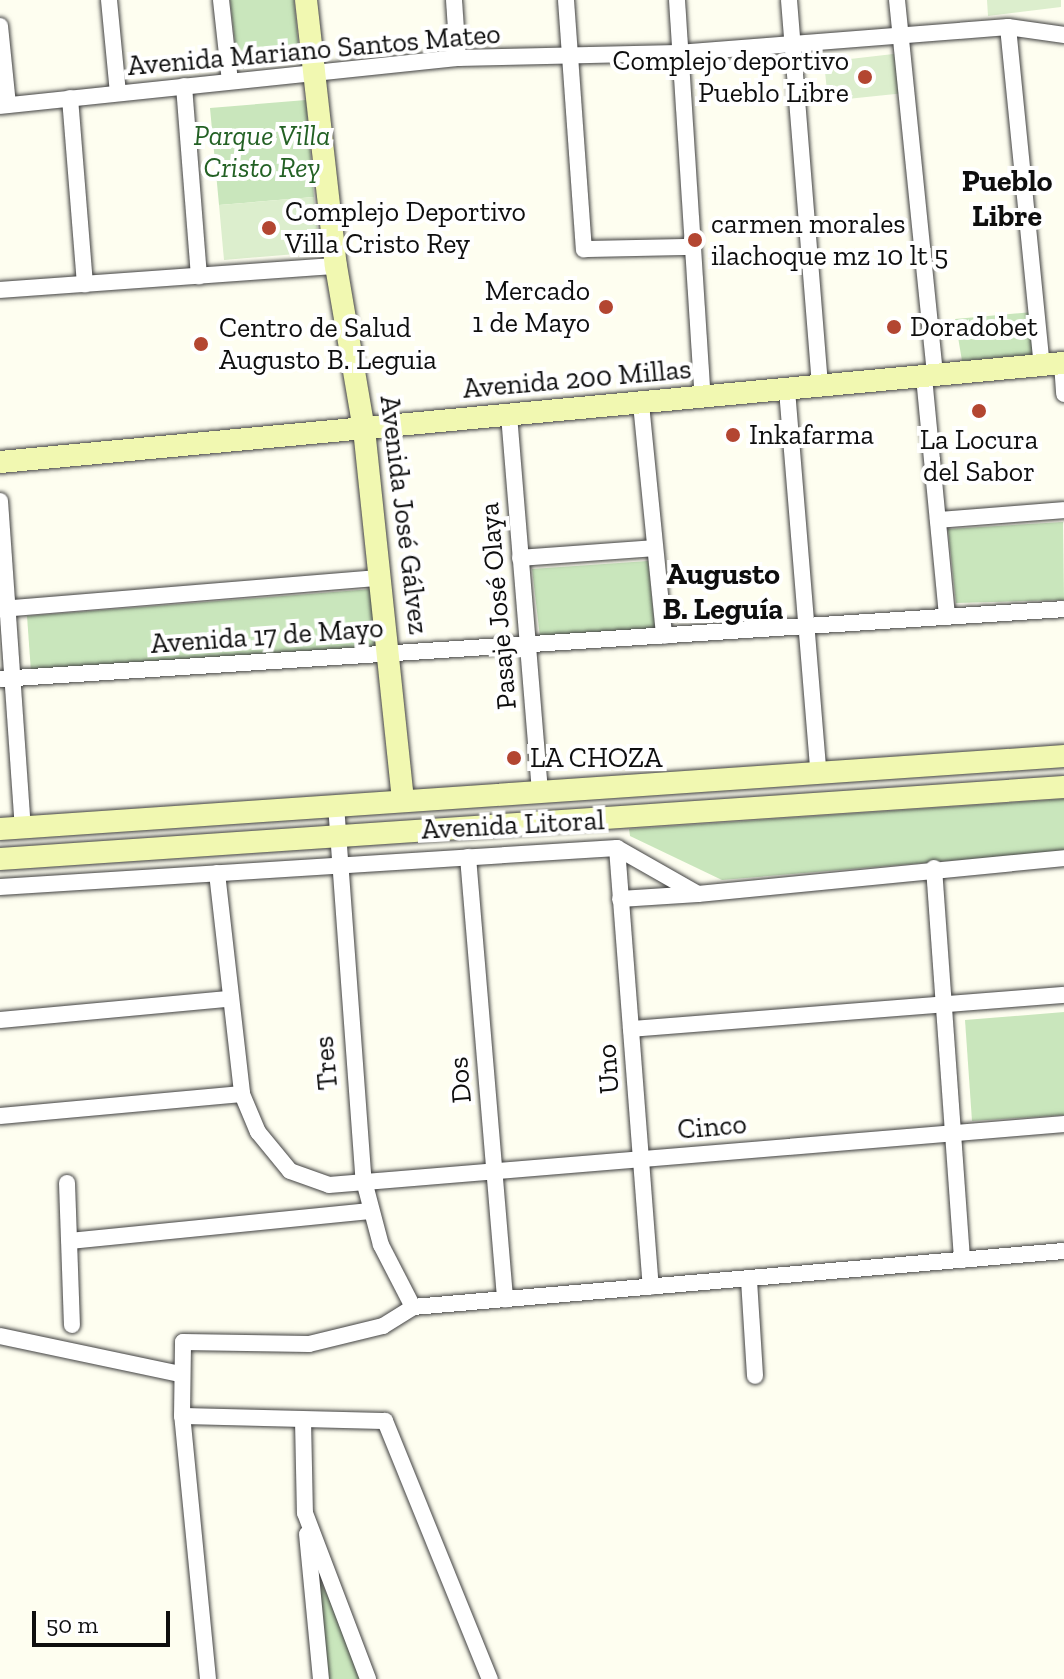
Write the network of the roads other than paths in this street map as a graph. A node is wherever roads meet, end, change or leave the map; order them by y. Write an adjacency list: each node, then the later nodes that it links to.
1 (109, 0): 20 (street)
2 (221, 0): 18 (street)
3 (306, 0): 17 (main road, Avenida José Gálvez)
4 (454, 0): 15 (street)
5 (566, 0): 16 (street)
6 (677, 0): 14 (street)
7 (789, 0): 13 (street)
8 (897, 0): 11 (street)
9 (0, 26): 22 (street)
10 (1008, 27): 11 (street, Avenida Mariano Santos Mateo); 12 (street, Avenida Mariano Santos Mateo); 28 (street)
11 (900, 31): 13 (street, Avenida Mariano Santos Mateo); 29 (street)
12 (1064, 35)
13 (792, 42): 14 (street, Avenida Mariano Santos Mateo); 30 (street)
14 (678, 53): 16 (street, Avenida Mariano Santos Mateo); 23 (street)
15 (458, 58): 16 (street, Avenida Mariano Santos Mateo); 17 (street, Avenida Mariano Santos Mateo)
16 (571, 58): 23 (street)
17 (315, 72): 18 (street, Avenida Mariano Santos Mateo); 24 (main road, Avenida José Gálvez)
18 (230, 81): 19 (street, Avenida Mariano Santos Mateo)
19 (184, 86): 20 (street, Avenida Mariano Santos Mateo); 25 (street)
20 (118, 93): 21 (street, Avenida Mariano Santos Mateo)
21 (70, 98): 22 (street, Avenida Mariano Santos Mateo); 26 (street)
22 (4, 105)
23 (688, 247): 33 (street)
24 (336, 266): 25 (street); 36 (main road, Avenida José Gálvez)
25 (199, 276): 26 (street)
26 (85, 284): 27 (street)
27 (0, 290)
28 (1056, 364): 29 (main road, Avenida 200 Millas); 32 (street)
29 (929, 376): 30 (main road, Avenida 200 Millas); 40 (street)
30 (820, 388): 31 (main road, Avenida 200 Millas)
31 (787, 390): 33 (main road, Avenida 200 Millas); 47 (street)
32 (1064, 394)
33 (703, 397): 34 (main road, Avenida 200 Millas)
34 (641, 404): 35 (main road, Avenida 200 Millas); 41 (street)
35 (509, 415): 36 (main road, Avenida 200 Millas); 42 (street, Pasaje José Olaya)
36 (364, 429): 37 (main road, Avenida 200 Millas); 43 (main road, Avenida José Gálvez)
37 (0, 462)
38 (0, 501): 44 (street)
39 (1064, 510): 40 (street)
40 (938, 520): 46 (street)
41 (655, 548): 42 (street); 48 (street)
42 (520, 558): 49 (street, Pasaje José Olaya)
43 (380, 578): 44 (street, Avenida 17 de Mayo); 50 (main road, Avenida José Gálvez)
44 (4, 609): 51 (street)
45 (1064, 609): 46 (street, Avenida 17 de Mayo)
46 (947, 617): 47 (street, Avenida 17 de Mayo)
47 (810, 626): 48 (street, Avenida 17 de Mayo); 53 (street)
48 (664, 636): 49 (street, Avenida 17 de Mayo)
49 (526, 645): 50 (street, Avenida 17 de Mayo); 55 (street, Pasaje José Olaya)
50 (391, 654): 51 (street, Avenida 17 de Mayo); 56 (main road, Avenida José Gálvez)
51 (8, 679): 58 (street)
52 (1064, 756): 53 (main road, Avenida Litoral)
53 (818, 771): 55 (main road, Avenida Litoral)
54 (1064, 787): 60 (main road, Avenida Litoral)
55 (540, 792): 56 (main road, Avenida Litoral)
56 (403, 800): 57 (main road, Avenida Litoral)
57 (336, 805): 58 (main road, Avenida Litoral); 60 (street, Tres)
58 (23, 827): 59 (main road, Avenida Litoral)
59 (0, 829)
60 (338, 837): 64 (main road, Avenida Litoral); 65 (street, Tres)
61 (617, 848): 62 (street, Avenida Litoral); 69 (street, Avenida Litoral); 70 (street, Uno)
62 (468, 857): 65 (street, Avenida Litoral); 81 (street, Dos)
63 (1064, 858): 66 (street)
64 (0, 859)
65 (340, 865): 67 (street, Avenida Litoral); 82 (street, Tres)
66 (934, 868): 69 (street); 73 (street)
67 (217, 873): 68 (street, Avenida Litoral); 72 (street, Cinco)
68 (0, 887)
69 (698, 894): 70 (street)
70 (620, 899): 75 (street, Uno)
71 (1064, 995): 73 (street)
72 (228, 999): 74 (street); 76 (street, Cinco)
73 (945, 1003): 75 (street); 79 (street)
74 (0, 1020)
75 (631, 1029): 80 (street, Uno)
76 (242, 1094): 77 (street); 82 (street, Cinco)
77 (0, 1116)
78 (1064, 1124): 79 (street, Cinco)
79 (952, 1133): 80 (street, Cinco); 87 (street)
80 (641, 1159): 81 (street, Cinco); 89 (street, Uno)
81 (494, 1171): 82 (street, Cinco); 90 (street, Dos)
82 (363, 1177): 84 (street, Tres)
83 (67, 1183): 85 (street)
84 (370, 1211): 85 (street); 91 (street, Tres)
85 (70, 1241): 92 (street)
86 (1064, 1251): 87 (street)
87 (962, 1260): 88 (street)
88 (749, 1280): 89 (street); 95 (street)
89 (651, 1287): 90 (street)
90 (505, 1299): 91 (street)
91 (413, 1307): 94 (street)
92 (72, 1325)
93 (0, 1336): 94 (street)
94 (181, 1374): 96 (street)
95 (755, 1376)
96 (182, 1416): 97 (street); 99 (street)
97 (303, 1420): 98 (street); 102 (street)
98 (305, 1513): 100 (street); 101 (street)
99 (208, 1679)
100 (321, 1679)
101 (368, 1679)
102 (490, 1679)

